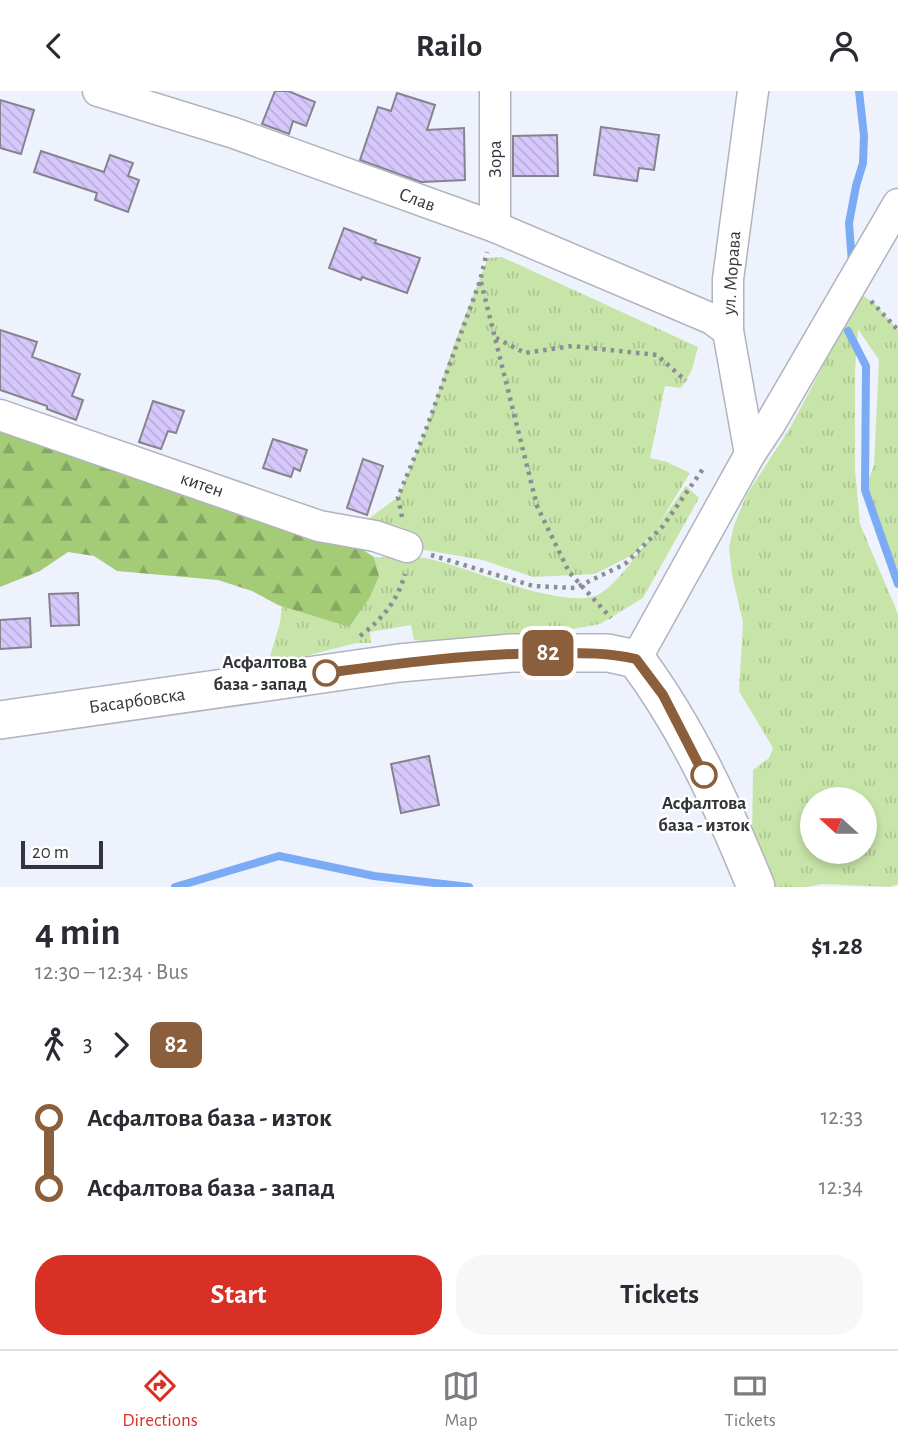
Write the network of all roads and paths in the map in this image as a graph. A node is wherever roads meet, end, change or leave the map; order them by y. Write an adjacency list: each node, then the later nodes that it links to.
1 (98, 91): 5 (street, Слав)
2 (495, 91): 5 (street, Зора)
3 (752, 91): 9 (street, ул. Морава)
4 (898, 204): 7 (street)
5 (495, 227): 6 (path); 9 (street, Слав)
6 (480, 281): 10 (path); 15 (path)
7 (850, 287): 8 (path); 13 (street)
8 (898, 330)
9 (728, 331): 13 (street, ул. Морава)
10 (495, 337): 11 (path); 16 (path)
11 (686, 381)
12 (0, 415): 15 (street, китен)
13 (750, 454): 18 (street)
14 (705, 466): 16 (path)
15 (407, 547): 16 (path); 17 (path)
16 (580, 585): 18 (path)
17 (357, 638)
18 (618, 643): 19 (street, Басарбовска); 20 (street)
19 (0, 720)
20 (756, 887)

